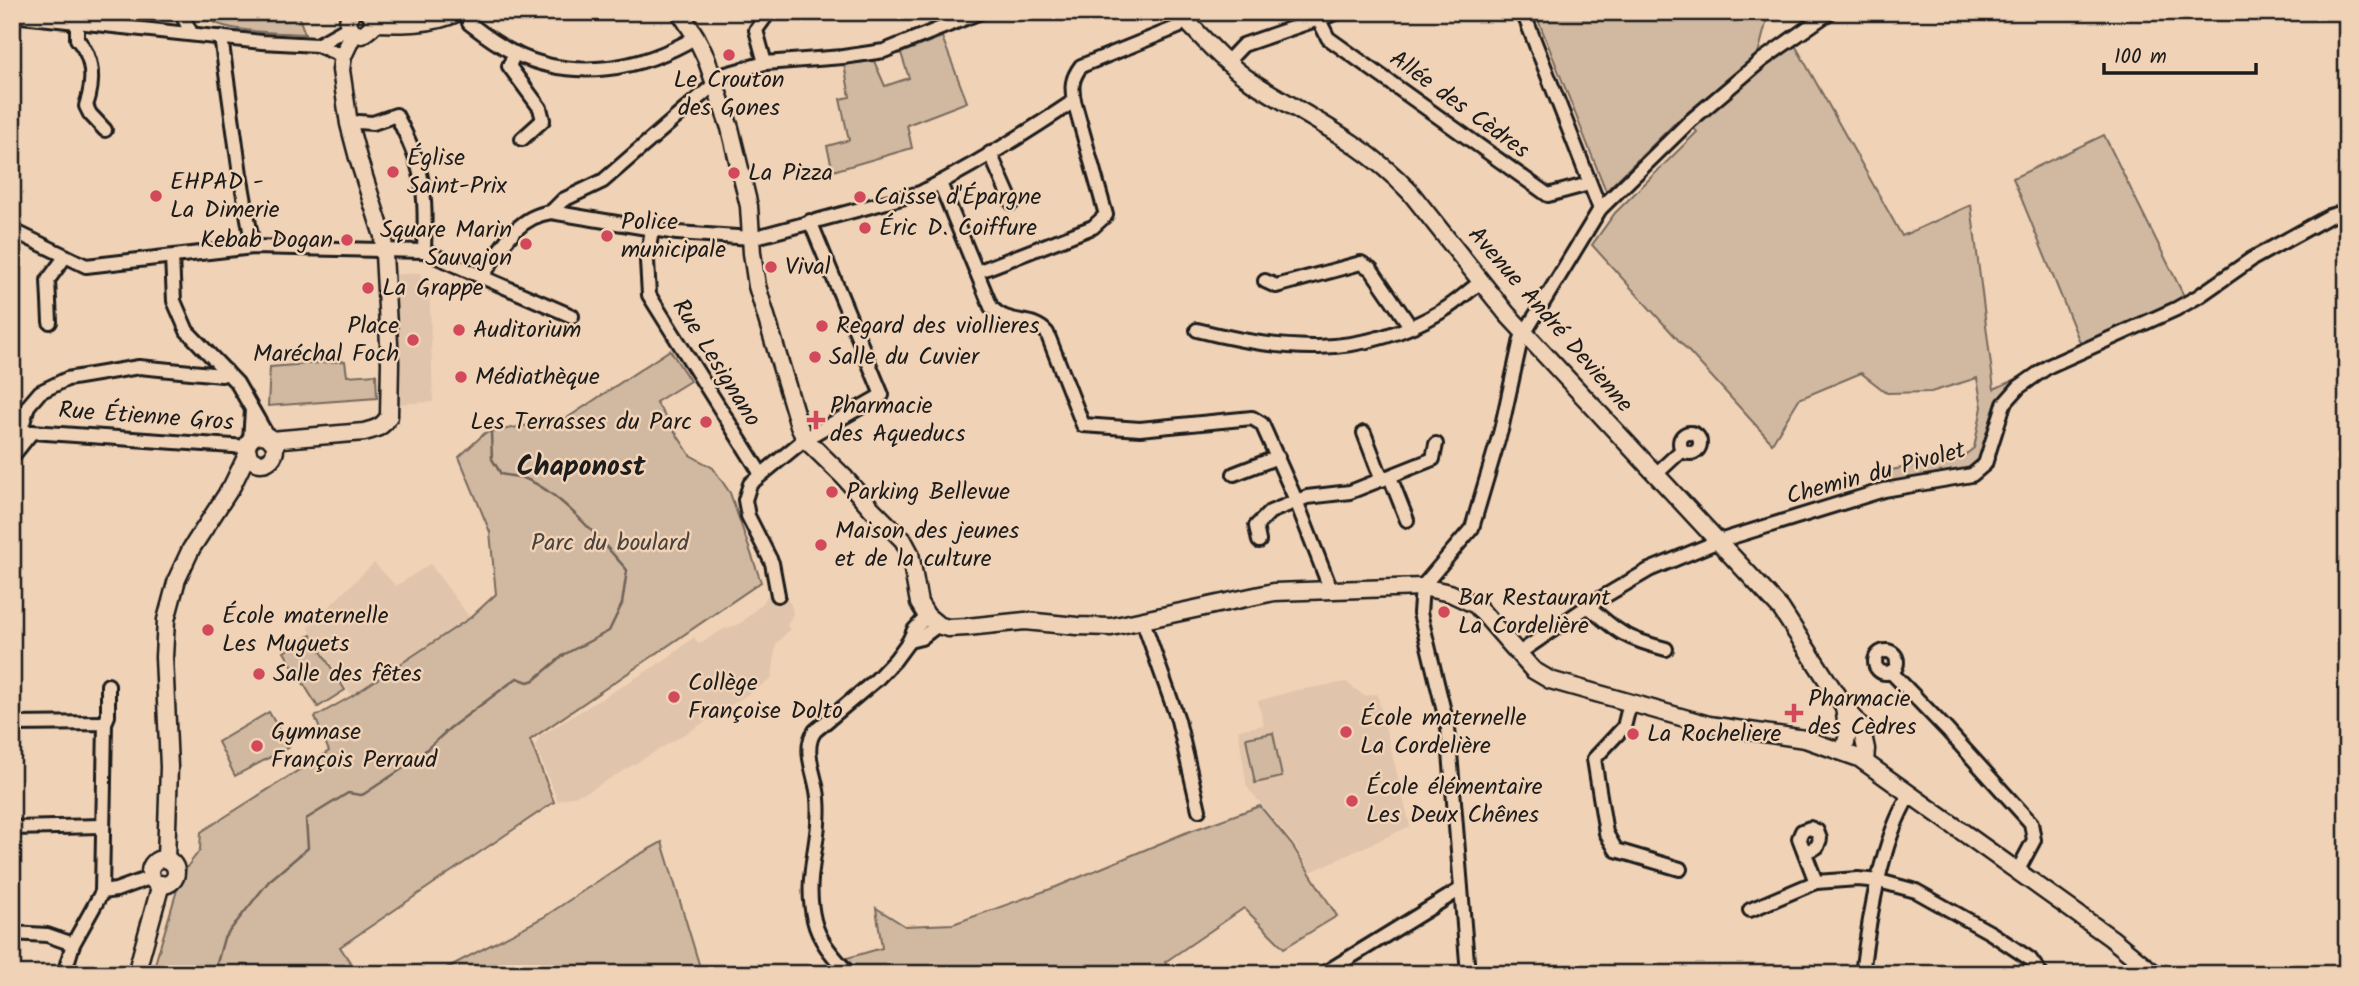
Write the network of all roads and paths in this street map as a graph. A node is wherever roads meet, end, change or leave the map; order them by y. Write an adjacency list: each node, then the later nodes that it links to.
1 (181, 12): 15 (street)
2 (680, 12): 17 (main road)
3 (769, 12): 22 (street)
4 (981, 12): 22 (street)
5 (1339, 12): 10 (street)
6 (1523, 12): 32 (street)
7 (1830, 12): 34 (street)
8 (12, 15): 13 (street)
9 (1181, 16): 21 (main road, Avenue André Devienne); 24 (street)
10 (1316, 16): 21 (street); 32 (street, Allée des Cèdres)
11 (371, 18): 12 (main road); 14 (main road)
12 (464, 18): 19 (street)
13 (77, 22): 15 (street); 26 (street)
14 (352, 24): 18 (street); 20 (main road)
15 (191, 33): 16 (street)
16 (222, 37): 18 (street); 41 (street)
17 (695, 37): 19 (street); 23 (main road)
18 (317, 45): 20 (street)
19 (515, 53): 27 (street)
20 (342, 56): 25 (main road, Rue Étienne Gros)
21 (1227, 62): 49 (main road, Avenue André Devienne)
22 (765, 63): 23 (street)
23 (714, 83): 36 (street); 40 (main road)
24 (1074, 100): 28 (street); 46 (street)
25 (349, 124): 42 (main road, Rue Étienne Gros); 43 (street)
26 (104, 130)
27 (522, 139)
28 (990, 153): 31 (street); 33 (street)
29 (12, 164): 30 (street)
30 (12, 179)
31 (940, 183): 37 (street); 46 (street)
32 (1590, 184): 34 (street)
33 (1012, 202)
34 (1601, 209): 54 (street)
35 (2347, 211): 71 (street, Chemin du Pivolet)
36 (551, 212): 38 (street); 47 (street)
37 (810, 221): 40 (street); 58 (street)
38 (652, 229): 40 (street); 64 (street, Rue Lesignano)
39 (12, 230): 44 (street)
40 (752, 238): 58 (main road)
41 (253, 247): 42 (street); 45 (street)
42 (384, 251): 43 (street); 60 (main road, Rue Étienne Gros)
43 (424, 251): 47 (street)
44 (65, 257): 45 (street); 51 (street)
45 (172, 257): 55 (street)
46 (977, 272): 63 (street)
47 (482, 277): 50 (street)
48 (1265, 281): 52 (street)
49 (1481, 282): 52 (street); 54 (main road, Avenue André Devienne)
50 (572, 316)
51 (50, 322)
52 (1410, 326): 53 (street)
53 (1197, 330)
54 (1525, 331): 66 (main road, Avenue André Devienne); 72 (street)
55 (226, 371): 56 (street); 60 (street)
56 (22, 433): 60 (street, Rue Étienne Gros); 62 (street, Rue Étienne Gros)
57 (1364, 433): 67 (street)
58 (805, 439): 64 (street); 76 (main road)
59 (1436, 444): 67 (street)
60 (260, 448): 95 (main road)
61 (1682, 450): 66 (street)
62 (12, 457)
63 (1278, 457): 65 (street); 68 (street)
64 (761, 474): 74 (street)
65 (1234, 474)
66 (1656, 474): 71 (main road, Avenue André Devienne)
67 (1386, 478): 68 (street); 69 (street)
68 (1296, 501): 70 (street); 73 (street)
69 (1407, 520)
70 (1258, 541)
71 (1719, 541): 75 (street, Chemin du Pivolet); 83 (main road, Avenue André Devienne)
72 (1422, 587): 73 (main road); 79 (main road); 98 (street)
73 (1330, 588): 77 (main road)
74 (778, 595)
75 (1588, 607): 78 (street); 79 (street, Chemin du Pivolet)
76 (932, 620): 77 (main road); 105 (street)
77 (1143, 621): 89 (street)
78 (1666, 649)
79 (1519, 653): 82 (main road)
80 (1891, 672): 94 (street)
81 (108, 685): 84 (street)
82 (1630, 703): 86 (main road); 93 (street)
83 (1843, 705): 86 (main road, Avenue André Devienne); 87 (main road, Avenue André Devienne)
84 (105, 723): 85 (street); 90 (street)
85 (12, 724)
86 (1844, 751): 87 (main road)
87 (1865, 762): 88 (main road)
88 (1910, 793): 94 (main road); 96 (street)
89 (1199, 810)
90 (102, 826): 91 (street); 99 (street)
91 (12, 828)
92 (1805, 852): 97 (street)
93 (1680, 869)
94 (2017, 872): 110 (main road)
95 (156, 880): 99 (street); 104 (main road)
96 (1879, 881): 97 (street); 108 (street); 109 (street)
97 (1816, 882): 100 (street)
98 (1461, 888): 106 (street); 107 (street)
99 (102, 892): 102 (street)
100 (1750, 910)
101 (12, 933): 102 (street)
102 (73, 944): 103 (street)
103 (64, 974)
104 (136, 974)
105 (849, 974)
106 (1323, 974)
107 (1468, 974)
108 (1862, 974)
109 (2041, 974)
110 (2155, 974)

